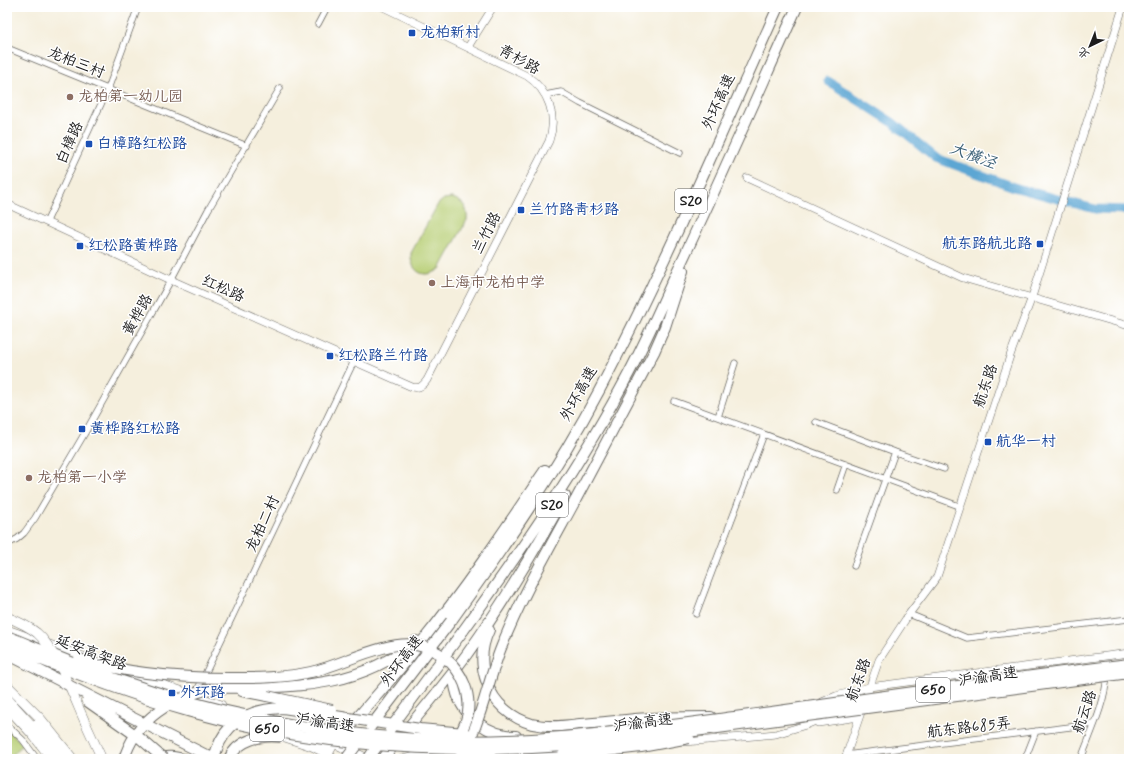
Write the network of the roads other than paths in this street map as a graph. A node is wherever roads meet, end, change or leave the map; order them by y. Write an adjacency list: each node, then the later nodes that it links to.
1 (138, 7): 12 (street, 白樟路)
2 (327, 7): 8 (street)
3 (383, 7): 9 (street, 青杉路)
4 (493, 7): 9 (street)
5 (777, 7): 43 (highway, 外环高速 / S20)
6 (798, 7): 19 (highway, 外环高速 / S20)
7 (1122, 7): 21 (street, 航东路)
8 (318, 24)
9 (468, 47): 13 (street, 青杉路)
10 (7, 48): 12 (street, 龙柏三村)
11 (280, 88): 14 (street, 黄桦路)
12 (108, 89): 14 (street, 龙柏三村); 18 (street, 白樟路)
13 (545, 95): 15 (street, 青杉路); 26 (street, 兰竹路)
14 (247, 146): 20 (street, 黄桦路)
15 (680, 153)
16 (747, 178): 21 (street)
17 (7, 204): 18 (street, 红松路)
18 (47, 222): 20 (street, 红松路)
19 (693, 238): 25 (highway, 外环高速 / S20); 98 (highway, bridge)
20 (172, 280): 23 (street, 红松路); 37 (street, 黄桦路)
21 (1032, 297): 22 (street); 36 (street, 航东路)
22 (1129, 326)
23 (354, 362): 26 (street, 红松路); 59 (street, 龙柏二村)
24 (735, 363): 28 (street)
25 (630, 372): 39 (highway); 95 (highway, 外环高速 / S20, bridge)
26 (427, 380)
27 (674, 401): 28 (street)
28 (718, 417): 30 (street)
29 (816, 422): 31 (street)
30 (764, 434): 32 (street); 40 (street)
31 (895, 452): 33 (street); 34 (street)
32 (846, 464): 34 (street); 35 (street)
33 (944, 469)
34 (885, 479): 36 (street); 38 (street)
35 (837, 490)
36 (959, 506): 41 (street, 航东路)
37 (7, 544)
38 (854, 566)
39 (513, 584): 52 (highway); 64 (highway, bridge)
40 (696, 614)
41 (909, 614): 44 (street); 56 (street, 航东路)
42 (7, 617): 87 (main road, bridge)
43 (448, 617): 57 (highway); 75 (highway); 94 (highway, 外环高速 / S20, bridge)
44 (1129, 619)
45 (7, 630): 59 (main road)
46 (7, 636): 61 (highway, 延安高架路, bridge); 97 (highway, bridge)
47 (7, 645): 61 (highway, 延安高架路, bridge); 80 (main road)
48 (1129, 653): 56 (street)
49 (7, 654): 90 (highway, bridge); 92 (highway, bridge)
50 (1129, 664): 64 (highway, 沪渝高速 / G50, bridge)
51 (1129, 670): 53 (street)
52 (454, 672): 72 (highway); 81 (highway)
53 (1107, 672): 63 (street); 67 (street, 航云路)
54 (1129, 674): 66 (highway, 沪渝高速 / G50, bridge)
55 (7, 685): 86 (main road)
56 (869, 687): 63 (street, 航东路); 72 (street)
57 (206, 690): 71 (highway, bridge); 88 (highway, bridge)
58 (7, 694): 85 (main road)
59 (195, 696): 70 (main road)
60 (7, 698): 84 (main road)
61 (164, 699): 76 (highway, 沪渝高速 / G50, bridge); 77 (highway, 沪渝高速 / G50, bridge)
62 (7, 707): 83 (main road)
63 (863, 707): 65 (street, 航东路); 69 (street)
64 (737, 716): 76 (highway, 沪渝高速 / G50, bridge)
65 (859, 717): 69 (street); 79 (street, 航东路)
66 (766, 722): 77 (highway, 沪渝高速 / G50, bridge); 78 (highway, bridge)
67 (1094, 724): 73 (street, 航东路685弄); 103 (street, 航云路)
68 (7, 725): 82 (street)
69 (806, 725): 99 (street)
70 (288, 728): 74 (main road); 75 (main road)
71 (420, 729): 76 (highway, bridge); 92 (highway, bridge)
72 (661, 729): 96 (street)
73 (1036, 731): 79 (street, 航东路685弄); 102 (street)
74 (317, 738): 75 (main road); 80 (highway)
75 (337, 740): 80 (main road); 81 (main road); 95 (main road)
76 (531, 740)
77 (374, 745): 93 (highway, bridge)
78 (562, 756): 100 (highway); 101 (highway)
79 (846, 757)
80 (330, 758)
81 (385, 758)
82 (37, 759)
83 (52, 759)
84 (59, 759)
85 (65, 759)
86 (73, 759)
87 (102, 759)
88 (124, 759)
89 (159, 759): 91 (highway)
90 (164, 759)
91 (184, 759)
92 (214, 759)
93 (229, 759)
94 (346, 759)
95 (368, 759)
96 (402, 759)
97 (432, 759)
98 (459, 759)
99 (488, 759)
100 (513, 759)
101 (543, 759)
102 (1025, 759)
103 (1081, 759)

